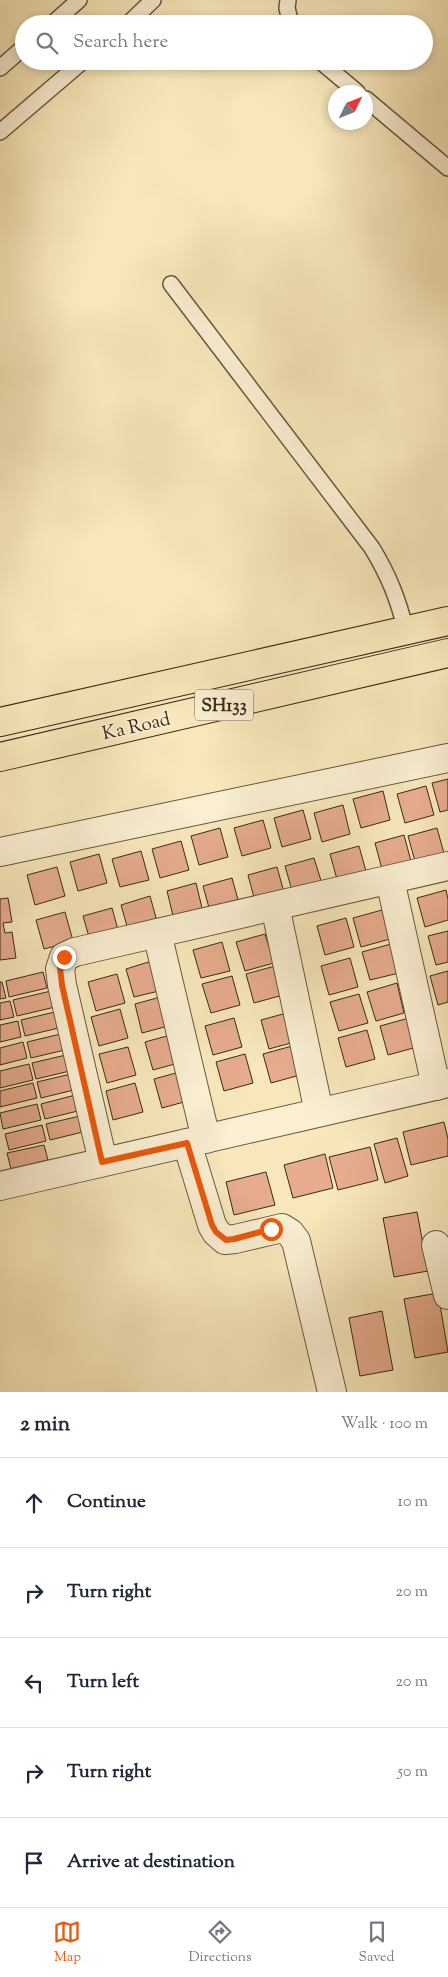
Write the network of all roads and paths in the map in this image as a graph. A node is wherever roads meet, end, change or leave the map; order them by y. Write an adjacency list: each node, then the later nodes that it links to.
1 (80, 0): 4 (lane)
2 (153, 0): 5 (lane)
3 (288, 0): 6 (lane)
4 (62, 15)
5 (137, 15)
6 (288, 15)
7 (15, 55): 8 (lane)
8 (0, 68)
9 (72, 70): 13 (lane)
10 (331, 70): 11 (lane)
11 (349, 85)
12 (373, 105): 14 (lane)
13 (0, 132)
14 (448, 168)
15 (171, 284): 17 (lane)
16 (448, 621): 17 (main road, Ka Road / SH133)
17 (406, 631): 19 (main road, Ka Road / SH133)
18 (448, 653): 20 (main road, Ka Road / SH133)
19 (0, 722)
20 (0, 757)
21 (448, 758): 22 (street)
22 (0, 852)
23 (448, 866): 24 (street)
24 (390, 880): 25 (street); 27 (street)
25 (275, 906): 26 (street); 28 (street)
26 (157, 933): 29 (street); 30 (street)
27 (442, 1084): 28 (street)
28 (320, 1112): 29 (street)
29 (196, 1141): 30 (street); 34 (street)
30 (102, 1162): 31 (street)
31 (0, 1186)
32 (436, 1245): 33 (street)
33 (448, 1295)
34 (332, 1392)

